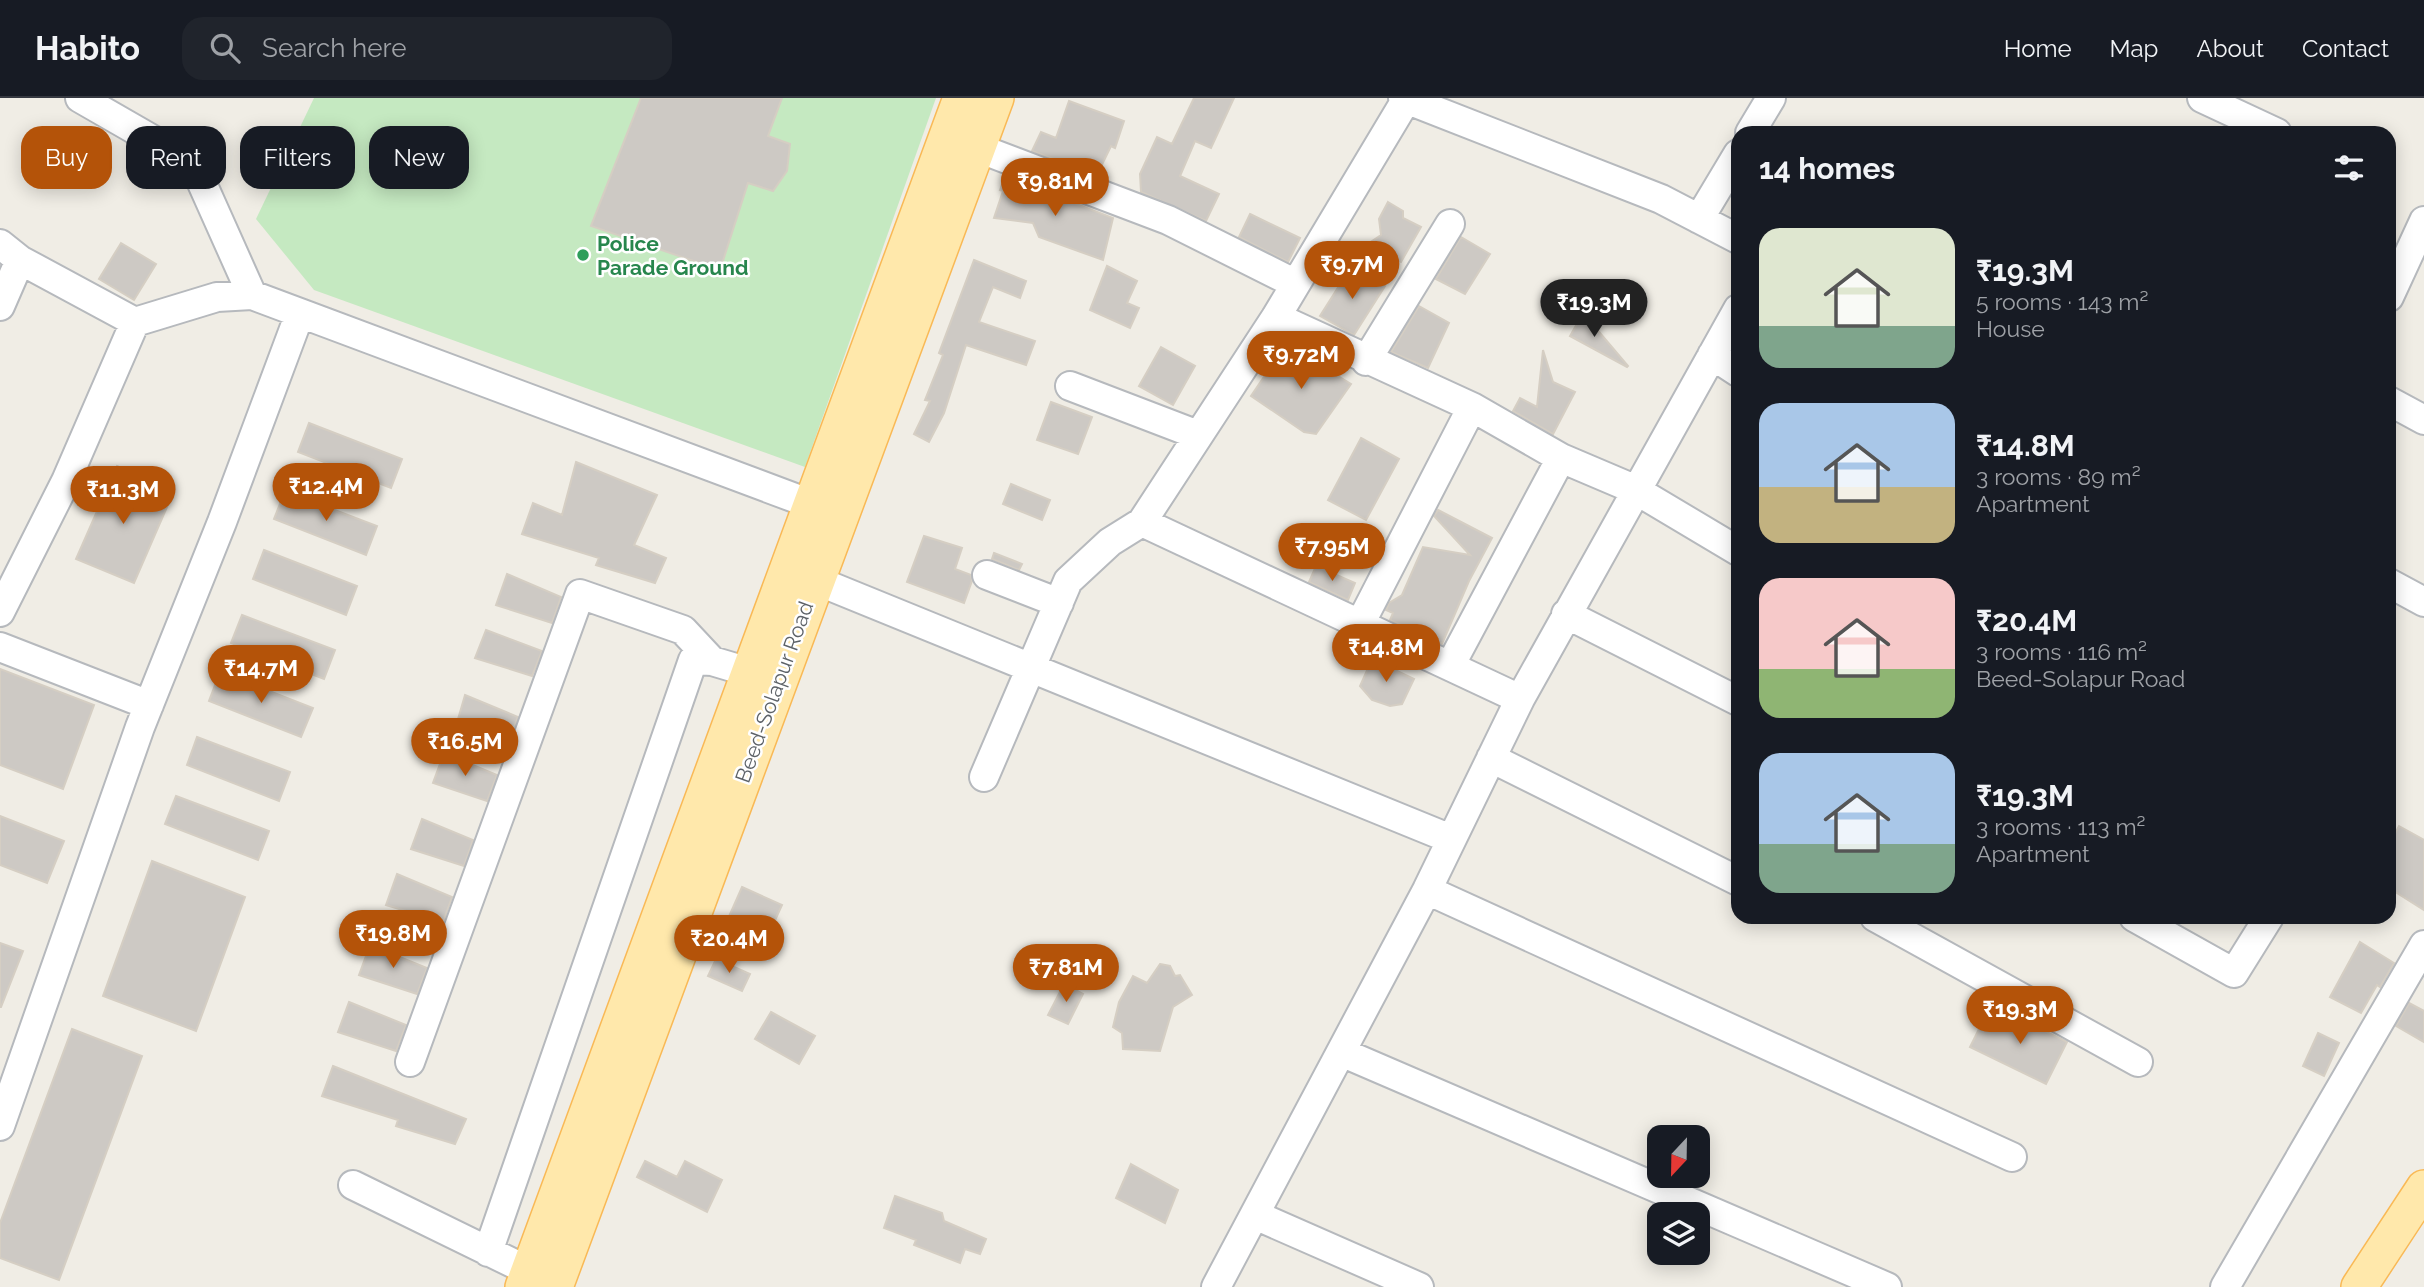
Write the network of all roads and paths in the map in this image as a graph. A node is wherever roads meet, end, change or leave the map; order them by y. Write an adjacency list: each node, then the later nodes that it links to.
1 (80, 98): 18 (street)
2 (961, 98): 34 (main road, Beed-Solapur Road)
3 (996, 98): 9 (main road, Beed-Solapur Road)
4 (1771, 98): 7 (street)
5 (2202, 98): 8 (street)
6 (1404, 99): 11 (street); 17 (street)
7 (1755, 126)
8 (2262, 126)
9 (978, 148): 17 (street); 38 (main road, Beed-Solapur Road)
10 (1731, 166): 11 (street)
11 (1699, 219): 14 (street)
12 (2424, 221): 16 (street)
13 (1450, 224): 25 (street)
14 (1731, 235)
15 (10, 252): 19 (street); 23 (street)
16 (2396, 282)
17 (1294, 283): 21 (street)
18 (251, 295): 20 (street); 23 (street)
19 (0, 306)
20 (300, 313): 34 (street); 52 (street)
21 (1276, 317): 25 (street); 31 (street)
22 (1731, 321): 24 (street)
23 (135, 322): 42 (street)
24 (1712, 355): 26 (street); 33 (street)
25 (1366, 360): 29 (street)
26 (1731, 367)
27 (1070, 386): 31 (street)
28 (2396, 405): 30 (street)
29 (1472, 407): 32 (street); 44 (street)
30 (2424, 420)
31 (1198, 435): 35 (street)
32 (1561, 458): 33 (street); 47 (street)
33 (1634, 489): 36 (street); 43 (street)
34 (811, 504): 49 (main road, Beed-Solapur Road)
35 (1142, 522): 41 (street); 44 (street)
36 (1731, 547)
37 (987, 575): 41 (street)
38 (815, 580): 48 (street); 71 (main road, Beed-Solapur Road)
39 (2396, 589): 40 (street)
40 (2424, 602)
41 (1059, 603): 48 (street)
42 (0, 612)
43 (1566, 614): 50 (street); 51 (street)
44 (1360, 624): 47 (street)
45 (0, 647): 52 (street)
46 (712, 661): 49 (street); 63 (street); 70 (street)
47 (1450, 666): 51 (street)
48 (1032, 668): 54 (street); 55 (street)
49 (749, 671): 71 (main road, Beed-Solapur Road)
50 (1731, 697)
51 (1520, 699): 53 (street)
52 (149, 705): 65 (street)
53 (1490, 758): 55 (street); 56 (street)
54 (984, 777)
55 (1451, 839): 57 (street)
56 (1731, 878)
57 (1427, 890): 62 (street); 66 (street)
58 (1888, 924): 64 (street)
59 (2146, 924): 60 (street)
60 (2265, 924)
61 (2424, 945): 75 (street)
62 (1341, 1052): 69 (street); 74 (street)
63 (410, 1062)
64 (2138, 1062)
65 (0, 1126)
66 (2012, 1157)
67 (353, 1185): 70 (street)
68 (2424, 1188): 76 (main road)
69 (1255, 1215): 72 (street); 73 (street)
70 (488, 1252): 71 (street)
71 (536, 1282)
72 (1216, 1287)
73 (1419, 1287)
74 (1887, 1287)
75 (2225, 1287)
76 (2359, 1287)

